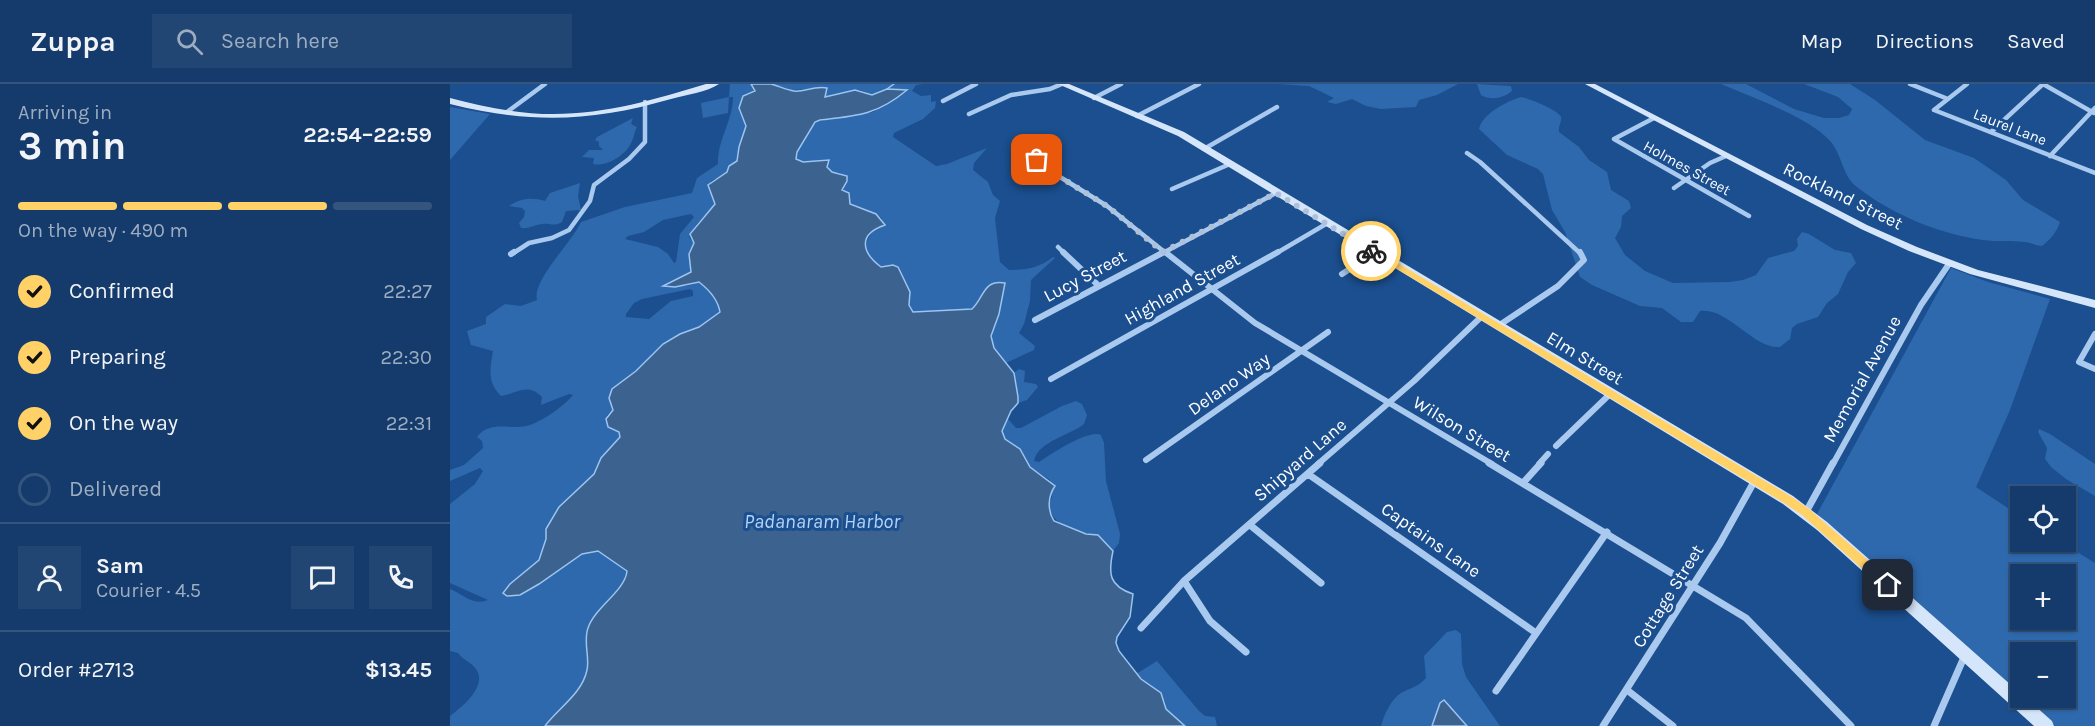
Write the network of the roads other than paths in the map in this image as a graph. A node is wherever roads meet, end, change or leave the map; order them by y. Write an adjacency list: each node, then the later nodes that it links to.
1 (545, 84): 18 (street)
2 (715, 84): 15 (street)
3 (976, 84): 14 (street)
4 (1062, 84): 11 (street, Elm Street); 19 (street)
5 (1121, 84): 11 (street)
6 (1199, 84): 20 (street)
7 (1589, 84): 21 (street, Rockland Street)
8 (1910, 84): 12 (street)
9 (1967, 84): 12 (street)
10 (2043, 84): 17 (street); 22 (street)
11 (1094, 98): 20 (street, Elm Street)
12 (1948, 99): 22 (street, Laurel Lane)
13 (450, 101): 18 (street)
14 (944, 101)
15 (645, 102): 18 (street); 39 (street)
16 (1277, 107): 23 (street)
17 (2094, 111): 26 (street)
18 (507, 112)
19 (969, 114)
20 (1137, 116): 23 (street, Elm Street)
21 (1654, 118): 25 (street, Rockland Street); 30 (street, Holmes Street)
22 (1991, 132): 26 (street, Laurel Lane)
23 (1204, 149): 28 (street, Elm Street)
24 (1467, 153): 47 (street)
25 (1726, 156): 30 (street); 40 (street, Rockland Street)
26 (2050, 156): 29 (street, Laurel Lane)
27 (1034, 161): 27 (street); 37 (street, Wilson Street)
28 (1230, 164): 32 (street); 33 (street, Elm Street)
29 (2095, 173)
30 (1686, 181): 31 (street); 34 (street, Holmes Street)
31 (1674, 188)
32 (1172, 189)
33 (1276, 193): 35 (street, Elm Street); 37 (street, Lucy Street)
34 (1749, 216)
35 (1326, 224): 38 (street, Elm Street); 43 (street, Highland Street)
36 (1058, 247): 42 (street)
37 (1163, 252): 42 (street, Lucy Street); 43 (street, Wilson Street)
38 (1375, 253): 41 (street); 45 (street, Elm Street)
39 (511, 254)
40 (1949, 264): 44 (street, Rockland Street); 61 (street, Memorial Avenue)
41 (1342, 274)
42 (1099, 286): 46 (street, Lucy Street)
43 (1212, 290): 50 (street, Wilson Street); 52 (street, Highland Street)
44 (2095, 304)
45 (1481, 317): 47 (street, Elm Street); 54 (street, Shipyard Lane)
46 (1035, 320)
47 (1498, 327): 53 (street, Elm Street)
48 (1328, 332): 50 (street, Delano Way)
49 (2095, 334): 51 (street)
50 (1302, 351): 54 (street, Wilson Street); 57 (street, Delano Way)
51 (2095, 369)
52 (1051, 379)
53 (1610, 394): 55 (street); 59 (street, Elm Street)
54 (1388, 402): 58 (street, Shipyard Lane); 60 (street, Wilson Street)
55 (1556, 446)
56 (1548, 454): 60 (street)
57 (1146, 460)
58 (1308, 474): 62 (street, Shipyard Lane); 68 (street, Captains Lane)
59 (1755, 480): 61 (street, Elm Street); 66 (street, Cottage Street)
60 (1523, 483): 63 (street, Wilson Street)
61 (1806, 512): 70 (street, Elm Street)
62 (1250, 525): 64 (street, Shipyard Lane); 65 (street)
63 (1607, 532): 66 (street, Wilson Street); 68 (street)
64 (1184, 581): 67 (street, Shipyard Lane); 69 (street)
65 (1321, 583)
66 (1694, 584): 71 (street, Cottage Street); 75 (street, Wilson Street)
67 (1141, 628)
68 (1536, 633): 72 (street)
69 (1246, 652)
70 (1965, 654): 76 (street); 77 (street, Elm Street)
71 (1627, 690): 73 (street, Cottage Street); 74 (street)
72 (1496, 691)
73 (1603, 726)
74 (1672, 726)
75 (1851, 726)
76 (1934, 726)
77 (2046, 726)

